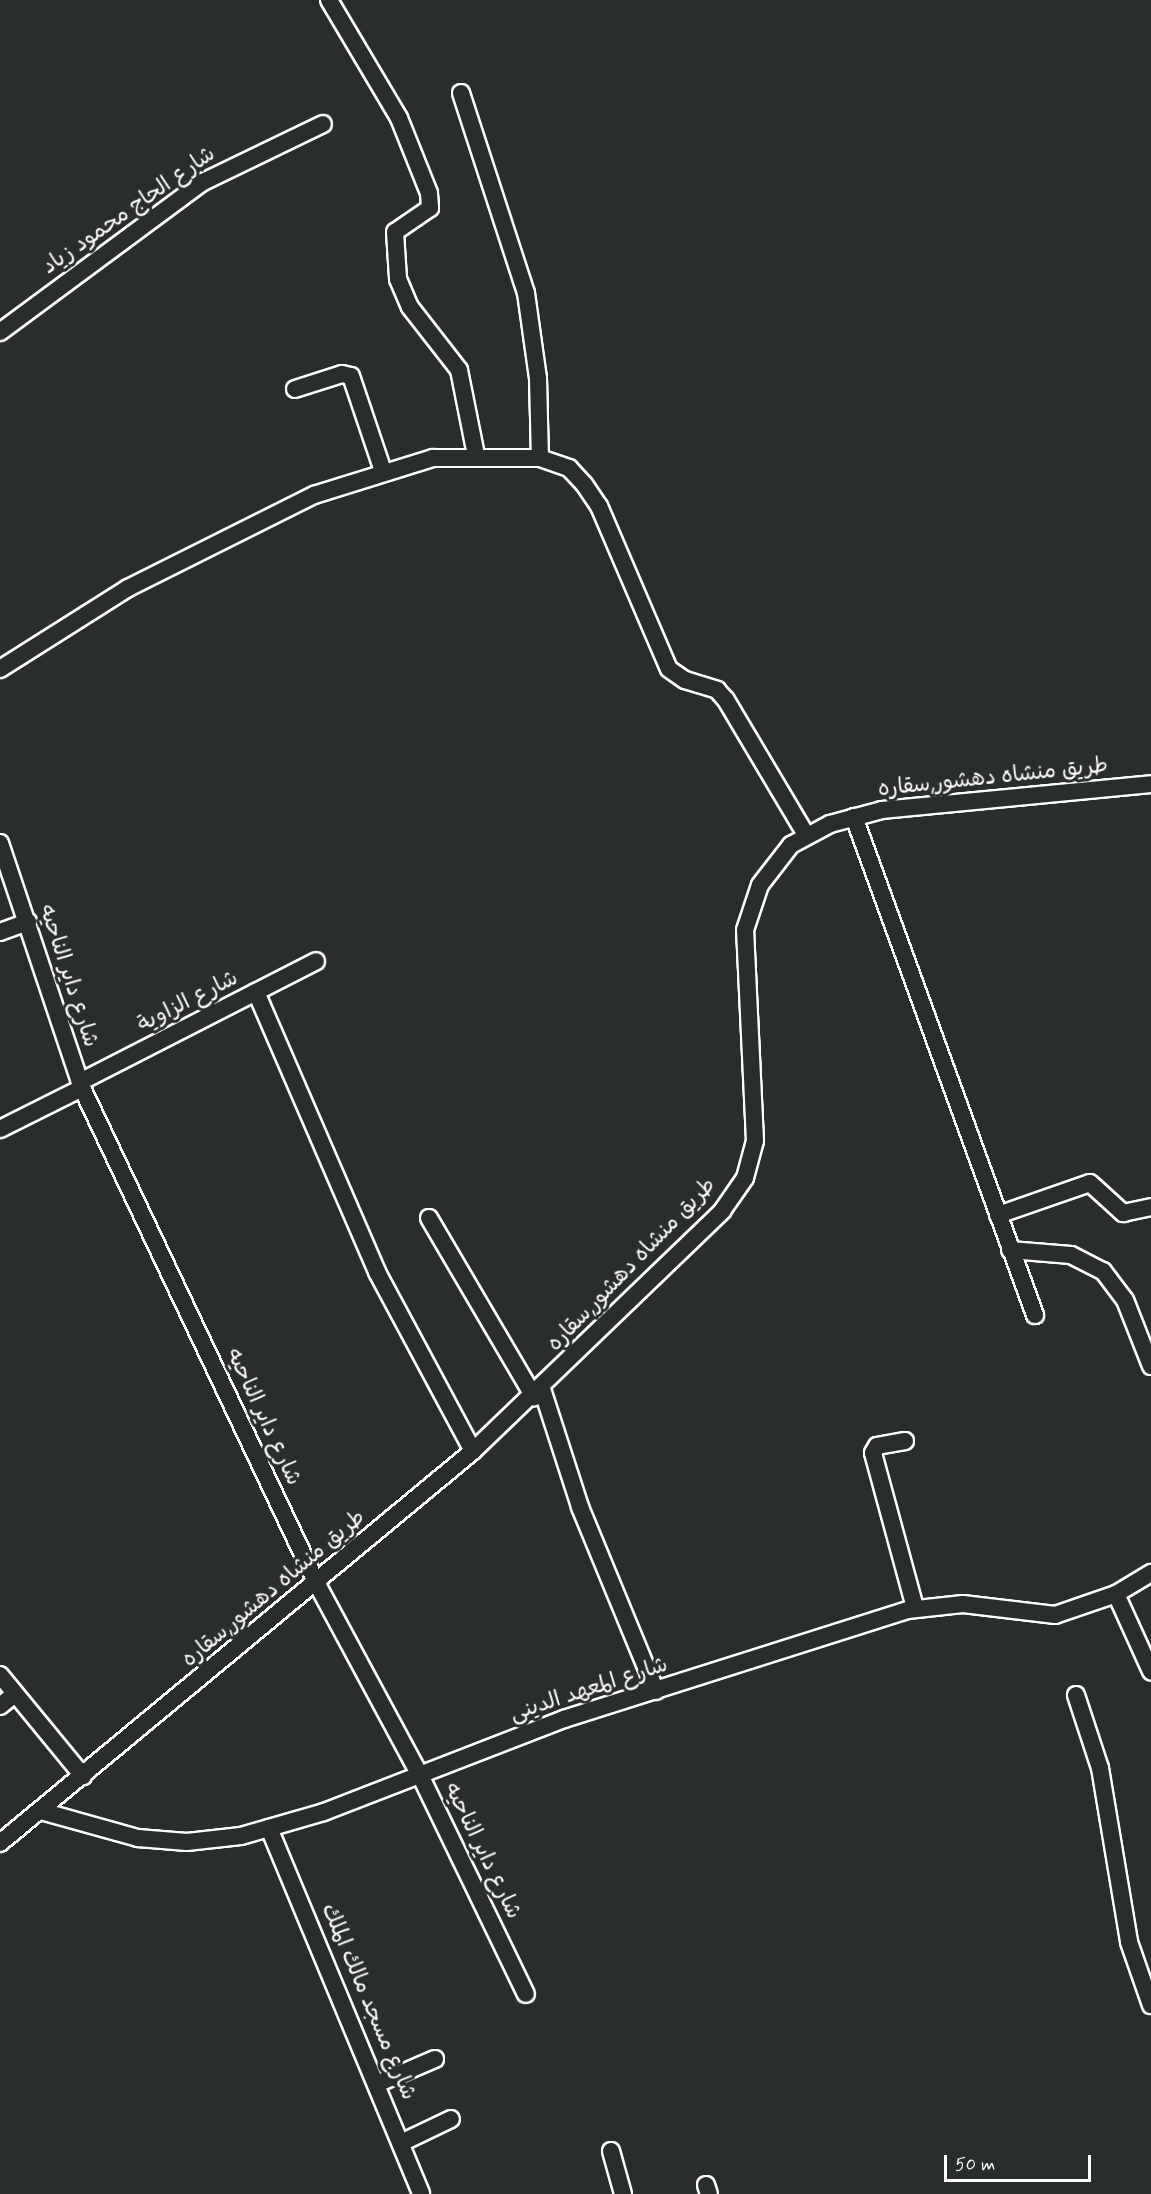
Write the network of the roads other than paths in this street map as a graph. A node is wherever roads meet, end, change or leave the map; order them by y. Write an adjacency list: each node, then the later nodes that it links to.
1 (329, 0): 6 (street)
2 (461, 93): 7 (street)
3 (323, 124): 4 (street, شارع الحاج محمود زياد)
4 (0, 332)
5 (295, 389): 8 (street)
6 (476, 454): 7 (street); 8 (street)
7 (540, 458): 12 (street)
8 (383, 471): 9 (street)
9 (0, 669)
10 (1151, 784): 11 (street, طريق منشاه دهشور,سقاره)
11 (854, 817): 12 (street, طريق منشاه دهشور,سقاره); 21 (street)
12 (806, 835): 26 (street, طريق منشاه دهشور,سقاره)
13 (0, 843): 14 (street, شارع داير الناحيه)
14 (28, 922): 15 (street); 18 (street, شارع داير الناحيه)
15 (0, 932)
16 (316, 961): 17 (street, شارع الزاوية)
17 (256, 992): 18 (street, شارع الزاوية); 28 (street)
18 (81, 1085): 19 (street, شارع الزاوية); 30 (street, شارع داير الناحيه)
19 (0, 1129)
20 (1151, 1207): 21 (street)
21 (998, 1215): 23 (street)
22 (429, 1218): 26 (street)
23 (1010, 1250): 24 (street); 25 (street)
24 (1035, 1315)
25 (1151, 1366)
26 (538, 1393): 28 (street, طريق منشاه دهشور,سقاره); 35 (street)
27 (905, 1441): 32 (street)
28 (473, 1451): 30 (street, طريق منشاه دهشور,سقاره)
29 (1151, 1573): 31 (street, شارع المعهد الدينى)
30 (317, 1584): 39 (street, شارع داير الناحيه); 40 (street, طريق منشاه دهشور,سقاره)
31 (1116, 1594): 32 (street, شارع المعهد الدينى); 33 (street)
32 (915, 1608): 35 (street, شارع المعهد الدينى)
33 (1151, 1671)
34 (0, 1675): 36 (street)
35 (656, 1691): 39 (street, شارع المعهد الدينى)
36 (15, 1694): 38 (street); 40 (street)
37 (1076, 1695): 45 (street)
38 (0, 1706)
39 (420, 1774): 42 (street, شارع المعهد الدينى); 44 (street, شارع داير الناحيه)
40 (83, 1776): 41 (street, طريق منشاه دهشور,سقاره)
41 (41, 1810): 42 (street, شارع المعهد الدينى); 43 (street, طريق منشاه دهشور,سقاره)
42 (270, 1828): 47 (street, شارع مسجد مالك الملك)
43 (0, 1843)
44 (526, 1994)
45 (1151, 2005)
46 (435, 2059): 47 (street)
47 (379, 2083): 49 (street, شارع مسجد مالك الملك)
48 (451, 2119): 49 (street)
49 (403, 2142): 51 (street, شارع مسجد مالك الملك)
50 (610, 2151): 52 (street)
51 (420, 2194)
52 (623, 2194)

